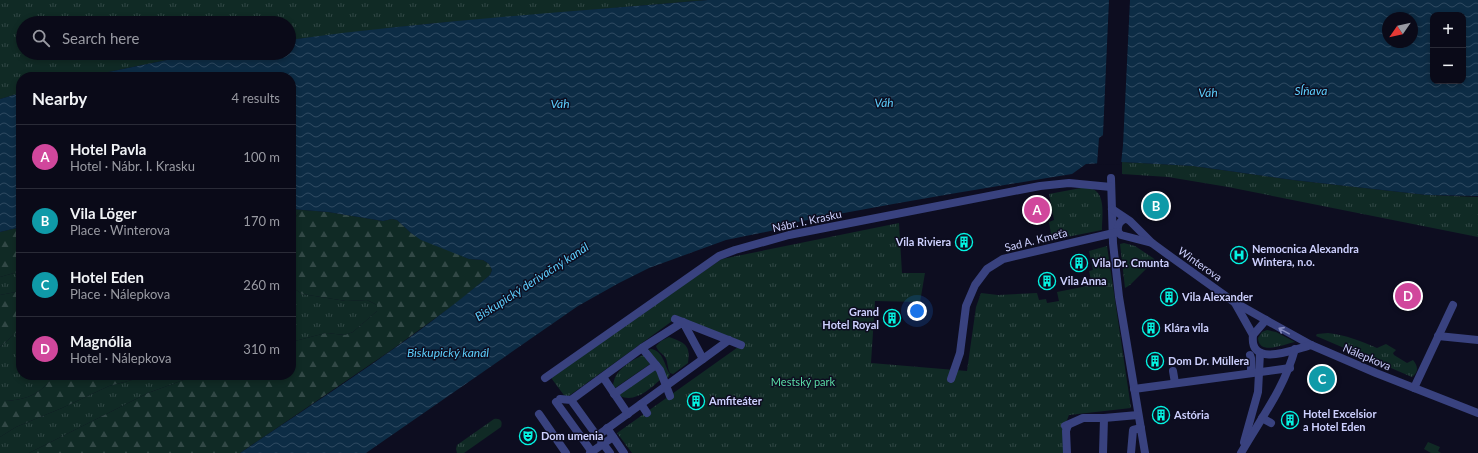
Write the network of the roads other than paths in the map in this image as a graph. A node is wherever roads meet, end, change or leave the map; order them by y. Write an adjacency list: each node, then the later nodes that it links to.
1 (1111, 178): 2 (street)
2 (1111, 187): 3 (street); 28 (street, Nábr. I. Krasku)
3 (1112, 209): 4 (street); 5 (street)
4 (1125, 219): 5 (street); 6 (street, Winterova)
5 (1116, 232): 6 (street, Winterova); 29 (street, Sad A. Kmeťa); 33 (street)
6 (1152, 243): 7 (street, Winterova)
7 (1234, 302): 9 (street, Nálepkova); 11 (street)
8 (1453, 304): 12 (street)
9 (1266, 320): 11 (street); 16 (street, Nálepkova, one-way to 9)
10 (679, 321): 13 (street); 17 (street); 21 (street)
11 (1253, 335): 19 (street)
12 (1438, 336): 14 (street); 32 (street)
13 (729, 340): 15 (street); 21 (street)
14 (1478, 340)
15 (741, 345)
16 (1312, 345): 18 (street); 32 (street, Nálepkova)
17 (642, 348): 22 (street); 27 (street)
18 (1295, 349): 19 (street); 23 (street)
19 (1260, 354): 24 (street)
20 (1250, 355): 26 (street)
21 (703, 359): 31 (street)
22 (656, 365): 31 (street); 34 (street)
23 (1286, 368): 24 (street); 44 (street)
24 (1263, 371): 26 (street); 54 (street)
25 (1173, 372): 30 (street)
26 (1251, 373): 30 (street)
27 (603, 377): 34 (street); 36 (street)
28 (545, 378)
29 (951, 379)
30 (1175, 383): 33 (street)
31 (666, 386): 35 (street); 37 (street)
32 (1414, 388): 39 (street, Nálepkova)
33 (1134, 389): 43 (street)
34 (614, 394): 41 (street)
35 (670, 396)
36 (571, 400): 48 (street); 53 (street)
37 (641, 404): 38 (street); 41 (street)
38 (646, 413)
39 (1478, 413)
40 (539, 414): 55 (street)
41 (628, 414): 46 (street)
42 (1100, 416): 43 (street); 58 (street); 59 (street)
43 (1134, 416): 47 (street)
44 (1262, 418): 45 (street); 54 (street)
45 (1271, 423)
46 (607, 428): 48 (street); 49 (street)
47 (1137, 429): 50 (street); 51 (street)
48 (597, 436): 52 (street)
49 (613, 437): 52 (street); 57 (street)
50 (1142, 439): 51 (street); 61 (street)
51 (1132, 442): 60 (street)
52 (603, 444): 53 (street); 56 (street)
53 (591, 452)
54 (1243, 452)
55 (566, 453)
56 (610, 453)
57 (624, 453)
58 (1067, 453)
59 (1103, 453)
60 (1131, 453)
61 (1144, 453)

